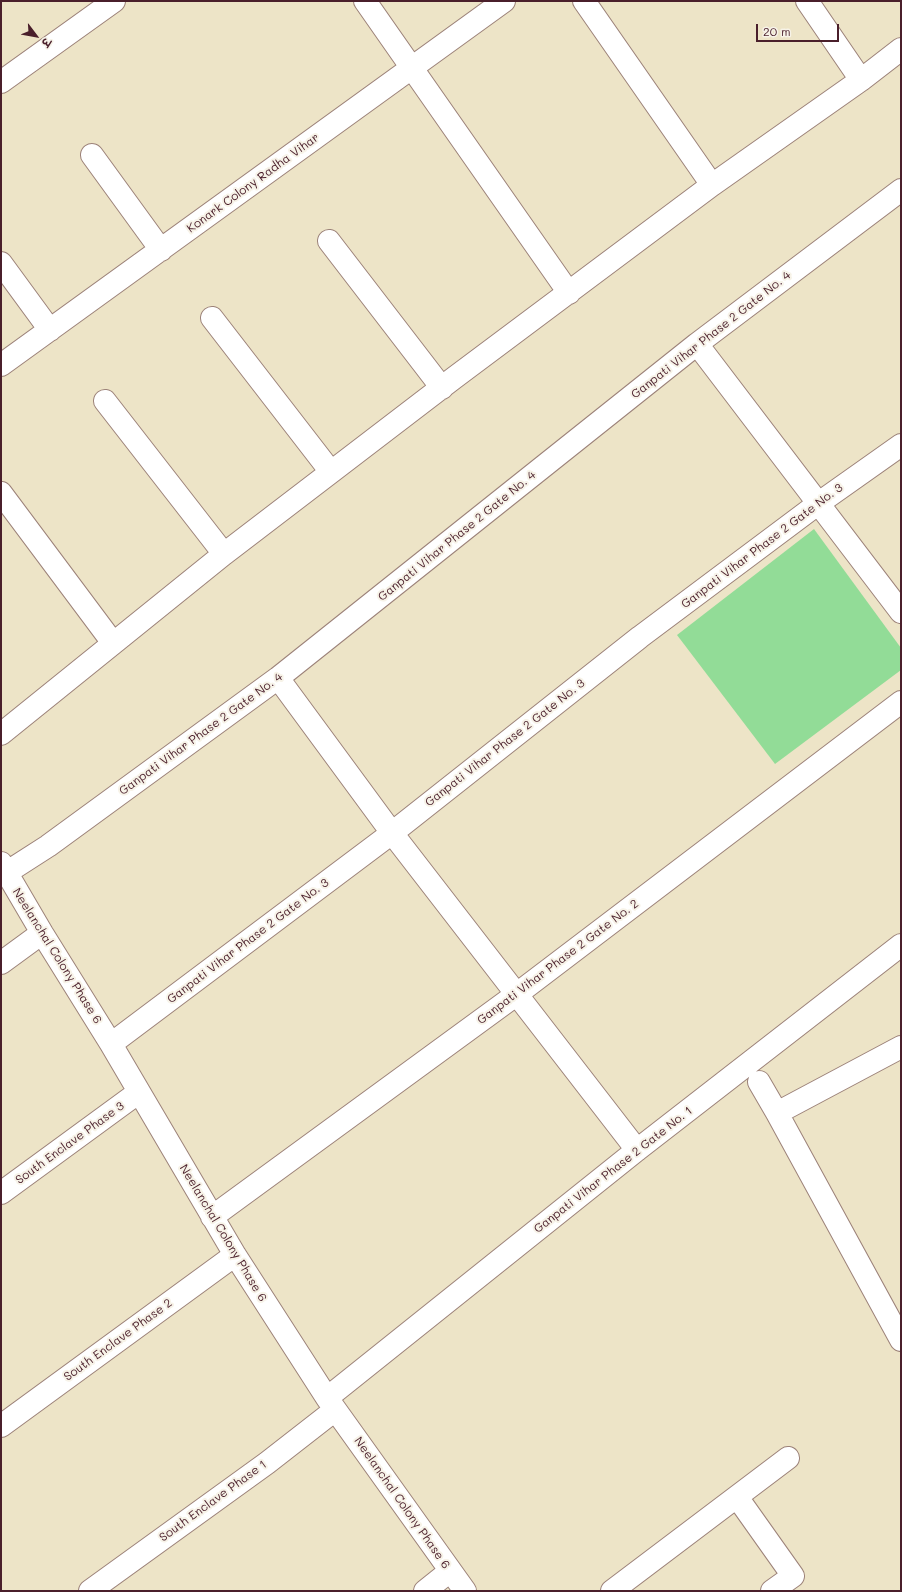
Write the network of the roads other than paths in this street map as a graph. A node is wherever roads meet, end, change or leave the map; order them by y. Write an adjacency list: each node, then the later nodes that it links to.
1 (114, 1): 9 (street)
2 (365, 1): 7 (street)
3 (504, 1): 7 (street, Konark Colony Radha Vihar)
4 (584, 1): 11 (street)
5 (807, 1): 8 (street)
6 (901, 49): 8 (street)
7 (412, 69): 14 (street, Konark Colony Radha Vihar); 16 (street)
8 (861, 80): 11 (street)
9 (1, 82)
10 (92, 155): 14 (street)
11 (712, 185): 16 (street)
12 (901, 190): 19 (street, Ganpati Vihar Phase 2 Gate No. 4)
13 (329, 241): 21 (street)
14 (161, 250): 18 (street, Konark Colony Radha Vihar)
15 (1, 263): 18 (street)
16 (570, 294): 21 (street)
17 (212, 318): 24 (street)
18 (50, 330): 20 (street, Konark Colony Radha Vihar)
19 (697, 344): 26 (street); 30 (street, Ganpati Vihar Phase 2 Gate No. 4)
20 (1, 365)
21 (442, 388): 24 (street)
22 (105, 401): 27 (street)
23 (901, 445): 26 (street, Ganpati Vihar Phase 2 Gate No. 3)
24 (331, 472): 27 (street)
25 (1, 493): 29 (street)
26 (819, 503): 28 (street); 33 (street, Ganpati Vihar Phase 2 Gate No. 3)
27 (224, 554): 29 (street)
28 (901, 612)
29 (113, 643): 32 (street)
30 (278, 678): 33 (street); 34 (street, Ganpati Vihar Phase 2 Gate No. 4)
31 (901, 702): 38 (street, Ganpati Vihar Phase 2 Gate No. 2)
32 (1, 734)
33 (392, 832): 38 (street); 39 (street, Ganpati Vihar Phase 2 Gate No. 3)
34 (4, 868): 35 (street, Neelanchal Colony Phase 6)
35 (42, 933): 37 (street); 39 (street, Neelanchal Colony Phase 6)
36 (901, 944): 44 (street, Ganpati Vihar Phase 2 Gate No. 1)
37 (1, 963)
38 (517, 994): 44 (street); 46 (street, Ganpati Vihar Phase 2 Gate No. 2)
39 (111, 1044): 42 (street, Neelanchal Colony Phase 6)
40 (901, 1047): 43 (street)
41 (759, 1082): 43 (street)
42 (139, 1092): 45 (street, South Enclave Phase 3); 46 (street, Neelanchal Colony Phase 6)
43 (777, 1114): 48 (street)
44 (637, 1150): 49 (street, Ganpati Vihar Phase 2 Gate No. 1)
45 (1, 1193)
46 (212, 1217): 47 (street, Neelanchal Colony Phase 6)
47 (235, 1255): 49 (street, Neelanchal Colony Phase 6); 50 (street, South Enclave Phase 2)
48 (901, 1340)
49 (331, 1404): 53 (street, Neelanchal Colony Phase 6); 54 (street, South Enclave Phase 1)
50 (1, 1426)
51 (788, 1458): 52 (street)
52 (737, 1497): 57 (street); 58 (street)
53 (450, 1572): 55 (street); 56 (street, Neelanchal Colony Phase 6)
54 (90, 1591)
55 (425, 1591)
56 (465, 1591)
57 (612, 1591)
58 (772, 1591)

